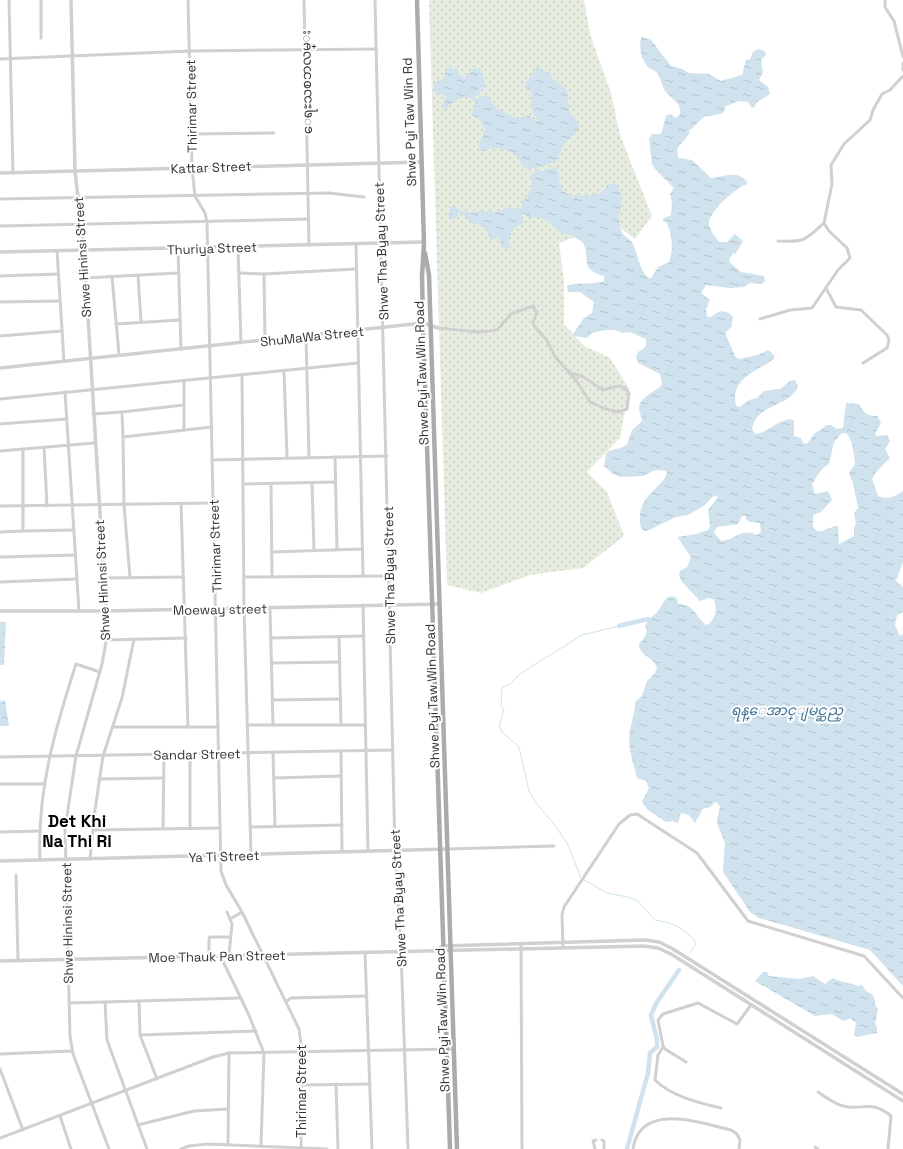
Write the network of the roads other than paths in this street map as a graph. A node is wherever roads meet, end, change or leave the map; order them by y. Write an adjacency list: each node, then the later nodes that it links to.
1 (8, 0): 15 (street)
2 (42, 0): 9 (street)
3 (71, 0): 13 (street, Shwe Hininsi Street)
4 (188, 0): 12 (street, Thirimar Street)
5 (304, 0): 11 (street, ေရႊသစၥာလမ္း)
6 (375, 0): 10 (street, Shwe Tha Byay Street)
7 (416, 0): 22 (main road, Shwe Pyi Taw Win Rd)
8 (885, 0): 14 (street)
9 (41, 38)
10 (376, 49): 11 (street); 23 (street, Shwe Tha Byay Street)
11 (306, 50): 12 (street); 24 (street, ေရႊသစၥာလမ္း)
12 (190, 51): 13 (street); 21 (street, Thirimar Street)
13 (72, 56): 15 (street); 26 (street, Shwe Hininsi Street)
14 (903, 57)
15 (10, 58): 16 (street); 28 (street)
16 (0, 59)
17 (903, 63): 18 (street)
18 (903, 70)
19 (903, 76): 36 (street)
20 (274, 133): 21 (street)
21 (191, 134): 25 (street, Thirimar Street)
22 (422, 162): 23 (street, Kattar Street); 40 (main road, Shwe Pyi Taw Win Rd)
23 (379, 163): 24 (street, Kattar Street); 41 (street, Shwe Tha Byay Street)
24 (307, 164): 25 (street, Kattar Street); 29 (street, ေရႊသစၥာလမ္း)
25 (192, 168): 26 (street, Kattar Street); 30 (street, Thirimar Street)
26 (75, 171): 28 (street, Kattar Street); 32 (street, Shwe Hininsi Street)
27 (0, 173): 28 (street, Kattar Street)
28 (13, 173)
29 (308, 194): 30 (street); 31 (street); 34 (street, ေရႊသစၥာလမ္း)
30 (195, 196): 32 (street); 35 (street, Thirimar Street)
31 (364, 197)
32 (78, 198): 33 (street); 37 (street, Shwe Hininsi Street)
33 (0, 199)
34 (308, 219): 35 (street); 42 (street, ေရႊသစၥာလမ္း)
35 (207, 222): 37 (street); 45 (street, Thirimar Street)
36 (824, 223): 39 (street); 59 (street)
37 (81, 225): 38 (street); 48 (street, Shwe Hininsi Street)
38 (0, 226)
39 (778, 241)
40 (424, 243): 41 (street, Thuriya Street); 66 (main road, Shwe Pyi Taw Win Road); 67 (main road, Shwe Pyi Taw Win Road)
41 (382, 244): 43 (street, Thuriya Street); 68 (street, Shwe Tha Byay Street)
42 (309, 245): 43 (street, Thuriya Street); 44 (street, Thuriya Street)
43 (356, 245): 50 (street)
44 (238, 247): 45 (street, Thuriya Street); 52 (street)
45 (207, 248): 46 (street, Thuriya Street); 76 (street, Thirimar Street)
46 (178, 249): 48 (street, Thuriya Street); 51 (street)
47 (57, 251): 48 (street, Thuriya Street); 49 (street, Thuriya Street); 53 (street)
48 (84, 251): 58 (street, Shwe Hininsi Street)
49 (0, 252)
50 (356, 269): 54 (street); 71 (street)
51 (178, 273): 55 (street); 63 (street)
52 (240, 273): 54 (street); 75 (street)
53 (58, 274): 56 (street); 60 (street)
54 (264, 274): 74 (street)
55 (138, 275): 57 (street); 64 (street)
56 (0, 276)
57 (112, 277): 58 (street); 65 (street)
58 (85, 278): 79 (street, Shwe Hininsi Street)
59 (826, 288): 62 (street); 82 (street)
60 (60, 301): 61 (street); 70 (street)
61 (0, 302)
62 (760, 319)
63 (180, 320): 64 (street); 77 (street)
64 (141, 322): 65 (street)
65 (116, 324): 78 (street)
66 (423, 324): 67 (street, ShuMaWa Street); 68 (street, ShuMaWa Street); 96 (main road, Shwe Pyi Taw Win Road)
67 (430, 326): 69 (street, ShuMaWa Street); 97 (main road, Shwe Pyi Taw Win Road)
68 (384, 328): 71 (street, ShuMaWa Street); 110 (street, Shwe Tha Byay Street)
69 (438, 328): 86 (street, ShuMaWa Street)
70 (62, 331): 72 (street); 80 (street)
71 (357, 331): 73 (street, ShuMaWa Street); 81 (street)
72 (0, 336)
73 (306, 336): 74 (street, ShuMaWa Street); 84 (street)
74 (265, 341): 75 (street, ShuMaWa Street)
75 (242, 343): 76 (street, ShuMaWa Street)
76 (210, 346): 77 (street, ShuMaWa Street); 88 (street, Thirimar Street)
77 (181, 349): 78 (street, ShuMaWa Street)
78 (119, 354): 79 (street, ShuMaWa Street)
79 (89, 358): 80 (street, ShuMaWa Street); 90 (street, Shwe Hininsi Street)
80 (64, 361): 83 (street, ShuMaWa Street)
81 (358, 363): 84 (street); 109 (street)
82 (863, 363)
83 (0, 368)
84 (308, 368): 85 (street); 112 (street)
85 (284, 371): 87 (street); 111 (street)
86 (570, 372): 86 (street, ShuMaWa Street)
87 (242, 376): 88 (street); 113 (street)
88 (211, 379): 89 (street); 100 (street, Thirimar Street)
89 (184, 381): 90 (street); 93 (street)
90 (91, 389): 91 (street); 95 (street, Shwe Hininsi Street)
91 (66, 392): 92 (street); 98 (street)
92 (0, 399)
93 (184, 405): 94 (street); 101 (street)
94 (122, 412): 95 (street); 102 (street)
95 (93, 414): 103 (street, Shwe Hininsi Street)
96 (426, 418): 97 (street); 120 (main road, Shwe Pyi Taw Win Road)
97 (433, 418): 119 (main road, Shwe Pyi Taw Win Road)
98 (67, 419): 99 (street); 104 (street)
99 (0, 424)
100 (212, 428): 101 (street); 114 (street, Thirimar Street)
101 (184, 430): 102 (street)
102 (123, 437): 123 (street)
103 (94, 443): 104 (street); 128 (street, Shwe Hininsi Street)
104 (69, 445): 105 (street); 127 (street)
105 (44, 448): 106 (street); 126 (street)
106 (23, 450): 107 (street); 125 (street)
107 (0, 451)
108 (335, 456): 109 (street); 112 (street); 115 (street)
109 (360, 456): 110 (street); 133 (street)
110 (387, 456): 140 (street, Shwe Tha Byay Street)
111 (287, 457): 112 (street); 113 (street)
112 (309, 457)
113 (243, 458): 114 (street); 117 (street)
114 (212, 460): 122 (street, Thirimar Street)
115 (335, 482): 116 (street); 132 (street)
116 (312, 483): 118 (street); 134 (street)
117 (243, 484): 118 (street); 142 (street)
118 (271, 484): 135 (street)
119 (436, 492): 120 (street); 148 (main road, Shwe Pyi Taw Win Road)
120 (429, 493): 147 (main road, Shwe Pyi Taw Win Road)
121 (181, 503): 122 (street); 123 (street); 141 (street)
122 (213, 503): 153 (street, Thirimar Street)
123 (124, 505): 128 (street); 144 (street)
124 (0, 506): 125 (street)
125 (22, 506): 126 (street); 130 (street)
126 (48, 506): 127 (street)
127 (73, 506): 128 (street); 129 (street)
128 (98, 506): 143 (street, Shwe Hininsi Street)
129 (74, 530): 130 (street); 136 (street)
130 (23, 531): 131 (street)
131 (0, 532)
132 (337, 549): 133 (street); 134 (street)
133 (362, 549): 139 (street)
134 (314, 550): 135 (street)
135 (272, 552): 138 (street)
136 (75, 555): 137 (street); 145 (street)
137 (0, 557)
138 (272, 576): 139 (street); 142 (street)
139 (363, 576): 140 (street)
140 (389, 576): 150 (street, Shwe Tha Byay Street)
141 (184, 577): 144 (street); 154 (street)
142 (245, 577): 152 (street)
143 (103, 578): 144 (street); 157 (street, Shwe Hininsi Street)
144 (130, 578)
145 (77, 579): 146 (street); 156 (street)
146 (0, 582)
147 (433, 604): 148 (street, Moeway street); 150 (street, Moeway street); 204 (main road, Shwe Pyi Taw Win Road)
148 (440, 604): 205 (main road, Shwe Pyi Taw Win Road)
149 (363, 605): 150 (street, Moeway street); 151 (street, Moeway street); 158 (street)
150 (389, 605): 177 (street, Shwe Tha Byay Street)
151 (270, 607): 152 (street, Moeway street); 161 (street)
152 (244, 608): 153 (street, Moeway street); 169 (street)
153 (216, 609): 154 (street, Moeway street); 175 (street, Thirimar Street)
154 (185, 610): 157 (street, Moeway street); 160 (street)
155 (0, 611): 156 (street, Moeway street)
156 (79, 611): 157 (street, Moeway street)
157 (106, 611): 163 (street, Shwe Hininsi Street)
158 (364, 636): 159 (street); 172 (street)
159 (339, 637): 161 (street); 164 (street)
160 (186, 638): 162 (street); 173 (street)
161 (271, 638): 165 (street)
162 (134, 639): 163 (street); 174 (street)
163 (106, 640): 166 (street, Shwe Hininsi Street)
164 (340, 662): 165 (street); 167 (street)
165 (272, 663): 168 (street)
166 (100, 672): 184 (street, Shwe Hininsi Street); 187 (street)
167 (340, 699): 168 (street); 171 (street)
168 (272, 700): 170 (street)
169 (247, 725): 170 (street); 181 (street)
170 (273, 725): 171 (street)
171 (341, 725): 172 (street)
172 (366, 725): 176 (street)
173 (188, 726): 174 (street); 175 (street)
174 (113, 727): 185 (street)
175 (218, 727): 180 (street, Thirimar Street)
176 (366, 750): 177 (street, Sandar Street); 178 (street, Sandar Street); 207 (street)
177 (393, 750): 206 (street, Shwe Tha Byay Street)
178 (341, 751): 179 (street, Sandar Street); 188 (street)
179 (272, 752): 181 (street, Sandar Street); 190 (street)
180 (218, 753): 181 (street, Sandar Street); 183 (street, Sandar Street); 198 (street, Thirimar Street)
181 (248, 753): 196 (street)
182 (164, 754): 183 (street, Sandar Street); 185 (street, Sandar Street); 189 (street)
183 (190, 754): 197 (street)
184 (76, 756): 185 (street, Sandar Street); 187 (street, Sandar Street); 211 (street, Shwe Hininsi Street)
185 (103, 756): 191 (street)
186 (0, 757): 187 (street, Sandar Street)
187 (48, 757): 193 (street)
188 (341, 776): 190 (street); 194 (street)
189 (164, 778): 191 (street); 199 (street)
190 (274, 778): 195 (street)
191 (99, 779): 200 (street)
192 (0, 784): 193 (street)
193 (45, 784): 201 (street)
194 (342, 825): 195 (street); 208 (street)
195 (275, 826): 196 (street)
196 (250, 827): 209 (street)
197 (190, 828): 198 (street); 199 (street)
198 (220, 828): 210 (street, Thirimar Street)
199 (163, 829): 200 (street)
200 (93, 830): 212 (street)
201 (39, 831): 202 (street); 213 (street)
202 (0, 832)
203 (554, 846): 205 (street)
204 (440, 849): 205 (street, Ya Ti Street); 206 (street, Ya Ti Street); 222 (main road, Shwe Pyi Taw Win Road)
205 (447, 849): 223 (main road, Shwe Pyi Taw Win Road)
206 (395, 850): 207 (street, Ya Ti Street); 228 (street, Shwe Tha Byay Street)
207 (368, 851): 208 (street, Ya Ti Street)
208 (342, 852): 209 (street, Ya Ti Street)
209 (251, 855): 210 (street, Ya Ti Street)
210 (220, 856): 212 (street, Ya Ti Street); 217 (street, Thirimar Street)
211 (66, 859): 212 (street, Ya Ti Street); 213 (street, Ya Ti Street); 235 (street, Shwe Hininsi Street)
212 (90, 859)
213 (40, 860): 214 (street, Ya Ti Street)
214 (0, 861)
215 (16, 875): 237 (street)
216 (227, 912): 218 (street)
217 (242, 912): 218 (street); 234 (street, Thirimar Street)
218 (230, 919): 219 (street)
219 (230, 936): 231 (street); 232 (street)
220 (563, 942): 221 (street); 224 (street); 240 (street); 266 (street)
221 (521, 944): 223 (street); 225 (street)
222 (443, 946): 223 (street); 226 (street); 229 (main road, Shwe Pyi Taw Win Road)
223 (450, 946): 230 (main road, Shwe Pyi Taw Win Road)
224 (563, 948): 225 (street, Moe Thauk Pan Street); 245 (street, Moe Thauk Pan Street)
225 (520, 950): 230 (street, Moe Thauk Pan Street); 290 (street)
226 (434, 951): 228 (street, Moe Thauk Pan Street); 229 (street, Moe Thauk Pan Street)
227 (365, 952): 228 (street, Moe Thauk Pan Street); 234 (street, Moe Thauk Pan Street); 238 (street)
228 (401, 952): 251 (street, Shwe Tha Byay Street)
229 (444, 952): 230 (street, Moe Thauk Pan Street); 249 (main road, Shwe Pyi Taw Win Road)
230 (451, 952): 250 (main road, Shwe Pyi Taw Win Road)
231 (229, 954): 233 (street, Moe Thauk Pan Street); 234 (street, Moe Thauk Pan Street)
232 (209, 955): 233 (street, Moe Thauk Pan Street); 235 (street, Moe Thauk Pan Street)
233 (220, 955): 239 (street)
234 (263, 955): 242 (street, Thirimar Street)
235 (68, 959): 237 (street, Moe Thauk Pan Street); 244 (street, Shwe Hininsi Street)
236 (0, 961): 237 (street, Moe Thauk Pan Street)
237 (18, 961)
238 (367, 996): 242 (street); 253 (street)
239 (241, 998): 241 (street); 246 (street)
240 (903, 998)
241 (140, 1001): 243 (street); 247 (street)
242 (287, 1001): 254 (street, Thirimar Street)
243 (105, 1002): 244 (street); 264 (street)
244 (69, 1003): 252 (street, Shwe Hininsi Street)
245 (750, 1005): 248 (street); 267 (street, Moe Thauk Pan Street)
246 (256, 1031): 247 (street); 256 (street)
247 (140, 1035): 260 (street)
248 (663, 1047): 258 (street); 269 (street)
249 (447, 1049): 250 (street); 251 (street); 288 (main road, Shwe Pyi Taw Win Road)
250 (454, 1049): 289 (main road, Shwe Pyi Taw Win Road)
251 (405, 1050): 253 (street); 287 (street, Shwe Tha Byay Street)
252 (72, 1051): 257 (street); 268 (street, Shwe Hininsi Street)
253 (369, 1051): 254 (street); 262 (street)
254 (302, 1052): 256 (street); 263 (street, Thirimar Street)
255 (229, 1053): 256 (street); 260 (street); 270 (street)
256 (264, 1053): 278 (street)
257 (0, 1054)
258 (686, 1062)
259 (0, 1069): 273 (street)
260 (157, 1079): 264 (street)
261 (336, 1084): 262 (street); 263 (street); 285 (street)
262 (370, 1084): 286 (street)
263 (302, 1085): 279 (street, Thirimar Street)
264 (125, 1091): 268 (street); 272 (street)
265 (818, 1092): 295 (street)
266 (903, 1094)
267 (903, 1101)
268 (92, 1104): 271 (street); 281 (street, Shwe Hininsi Street)
269 (721, 1108)
270 (228, 1109): 272 (street); 277 (street)
271 (60, 1116): 273 (street); 280 (street)
272 (138, 1126): 282 (street)
273 (23, 1130): 274 (street)
274 (0, 1138)
275 (596, 1140): 291 (street)
276 (602, 1140): 292 (street)
277 (228, 1144): 278 (street); 283 (street)
278 (261, 1145): 279 (street)
279 (301, 1148): 284 (street)
280 (72, 1149)
281 (109, 1149)
282 (147, 1149)
283 (181, 1149)
284 (327, 1149)
285 (338, 1149)
286 (372, 1149)
287 (408, 1149)
288 (450, 1149)
289 (458, 1149)
290 (522, 1149)
291 (595, 1149)
292 (604, 1149)
293 (633, 1149): 294 (street)
294 (739, 1149)
295 (888, 1149)

